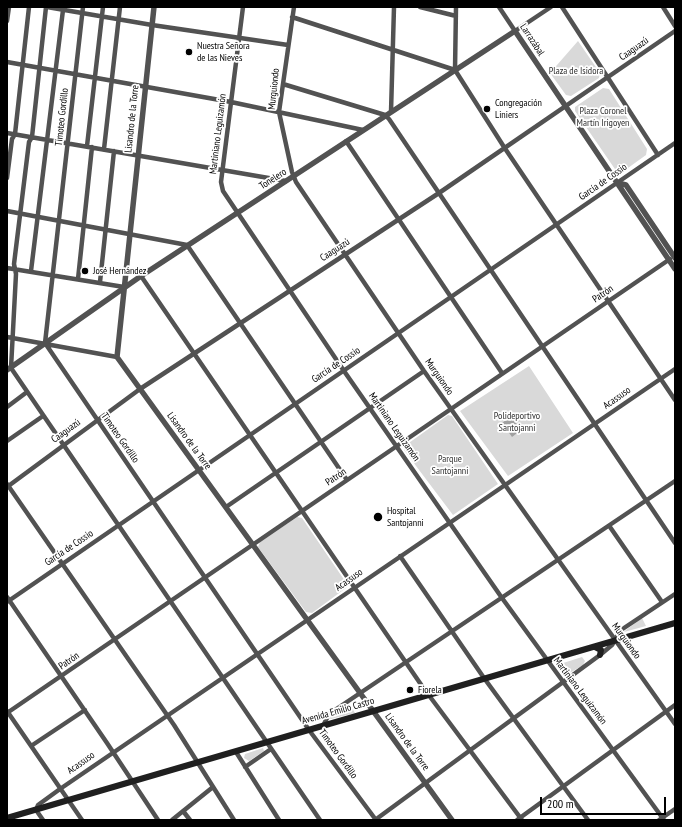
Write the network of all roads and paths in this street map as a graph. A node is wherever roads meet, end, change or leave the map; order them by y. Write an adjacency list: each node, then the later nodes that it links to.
1 (9, 7): 23 (street)
2 (29, 7): 32 (street)
3 (47, 7): 17 (street); 33 (street)
4 (83, 7): 18 (street, Timoteo Gordillo)
5 (103, 7): 19 (street)
6 (120, 7): 22 (street)
7 (154, 7): 24 (street, Lisandro de la Torre)
8 (243, 7): 28 (street, Martiniano Leguizamón)
9 (294, 7): 21 (street, Murguiondo)
10 (394, 7): 30 (street)
11 (420, 7): 20 (street)
12 (456, 7): 20 (street)
13 (499, 7): 26 (street, Larrazábal)
14 (551, 7): 26 (street, Tonelero)
15 (562, 7): 38 (street)
16 (663, 7): 25 (street)
17 (63, 10): 18 (street); 35 (street)
18 (83, 13): 19 (street); 36 (street, Timoteo Gordillo)
19 (102, 16): 22 (street); 37 (street)
20 (456, 16): 34 (street)
21 (292, 17): 29 (street, Murguiondo); 30 (street)
22 (119, 20): 24 (street); 39 (street)
23 (7, 21)
24 (152, 25): 28 (street); 41 (street, Lisandro de la Torre)
25 (675, 26)
26 (515, 31): 34 (street, Tonelero); 43 (street, Larrazábal)
27 (675, 31): 38 (street, Caaguazú)
28 (239, 37): 29 (street); 42 (street, Martiniano Leguizamón)
29 (288, 45): 40 (street, Murguiondo)
30 (393, 50): 34 (street); 45 (street)
31 (7, 62): 32 (street)
32 (22, 65): 33 (street); 49 (street)
33 (39, 68): 35 (street); 50 (street)
34 (455, 70): 45 (street, Tonelero); 56 (street)
35 (57, 71): 36 (street); 51 (street)
36 (76, 74): 37 (street); 53 (street, Timoteo Gordillo)
37 (95, 78): 39 (street); 55 (street)
38 (608, 78): 43 (street, Caaguazú); 60 (street)
39 (112, 80): 41 (street); 57 (street)
40 (283, 84): 44 (street, Murguiondo); 46 (street)
41 (145, 86): 42 (street); 59 (street, Lisandro de la Torre)
42 (231, 102): 44 (street); 61 (street, Martiniano Leguizamón)
43 (566, 106): 56 (street, Caaguazú); 65 (street, Larrazábal)
44 (279, 112): 47 (street); 62 (street, Murguiondo)
45 (391, 112): 46 (street, Tonelero)
46 (385, 116): 47 (street, Tonelero); 66 (street)
47 (363, 130): 52 (street, Tonelero)
48 (7, 133): 49 (street)
49 (15, 134): 50 (street); 63 (street)
50 (32, 137): 51 (street); 69 (street)
51 (48, 140): 53 (street); 70 (street)
52 (346, 141): 62 (street, Tonelero); 72 (street)
53 (68, 143): 55 (street); 71 (street, Timoteo Gordillo)
54 (675, 143): 60 (street, García de Cossio)
55 (89, 147): 57 (street); 74 (street)
56 (504, 148): 66 (street, Caaguazú); 73 (street)
57 (104, 149): 58 (street)
58 (114, 151): 59 (street); 75 (street)
59 (137, 155): 61 (street); 76 (street, Lisandro de la Torre)
60 (658, 155): 65 (street, García de Cossio)
61 (223, 170): 64 (street); 68 (street, Martiniano Leguizamón)
62 (293, 176): 64 (street, Tonelero); 78 (street, Murguiondo)
63 (7, 178)
64 (286, 181): 68 (street, Tonelero)
65 (618, 182): 73 (street, García de Cossio); 79 (street, Larrazábal)
66 (439, 193): 72 (street, Caaguazú); 83 (street)
67 (7, 211): 69 (street)
68 (237, 213): 77 (street, Tonelero); 90 (street, Martiniano Leguizamón)
69 (20, 214): 70 (street); 81 (street)
70 (37, 217): 71 (street); 84 (street)
71 (59, 220): 74 (street); 85 (street, Timoteo Gordillo)
72 (398, 220): 78 (street, Caaguazú); 91 (street)
73 (556, 224): 83 (street, García de Cossio); 92 (street)
74 (83, 225): 75 (street); 87 (street)
75 (105, 229): 76 (street); 88 (street)
76 (130, 233): 77 (street); 89 (street, Lisandro de la Torre)
77 (187, 245): 86 (street, Tonelero); 93 (street)
78 (345, 254): 90 (street, Caaguazú); 94 (street, Murguiondo)
79 (673, 258): 82 (street, Larrazábal); 92 (street, Patrón)
80 (7, 268): 81 (street)
81 (15, 269): 84 (street); 95 (street)
82 (675, 269)
83 (490, 270): 91 (street, García de Cossio); 97 (street)
84 (31, 271): 85 (street)
85 (52, 275): 87 (street); 96 (street, Timoteo Gordillo)
86 (140, 276): 89 (street, Tonelero); 98 (street)
87 (78, 279): 88 (street)
88 (100, 282): 89 (street)
89 (124, 287): 96 (street, Tonelero); 99 (street, Lisandro de la Torre)
90 (290, 290): 93 (street, Caaguazú); 102 (street, Martiniano Leguizamón)
91 (450, 297): 94 (street, García de Cossio); 104 (street)
92 (609, 301): 97 (street, Patrón); 105 (street)
93 (240, 324): 98 (street, Caaguazú); 109 (street)
94 (398, 333): 102 (street, García de Cossio); 103 (street, Murguiondo)
95 (9, 337): 96 (street); 100 (street)
96 (44, 343): 99 (street); 100 (street, Tonelero); 114 (street, Timoteo Gordillo)
97 (542, 346): 104 (street, Patrón); 115 (street)
98 (194, 354): 106 (street, Caaguazú); 116 (street)
99 (117, 357): 106 (street, Lisandro de la Torre)
100 (9, 369): 107 (street)
101 (675, 369): 105 (street, Acassuso)
102 (344, 371): 109 (street, García de Cossio); 111 (street, Martiniano Leguizamón)
103 (424, 371): 111 (street); 112 (street, Murguiondo)
104 (502, 373): 112 (street, Patrón)
105 (661, 378): 108 (street); 115 (street, Acassuso)
106 (140, 389): 114 (street, Caaguazú); 121 (street, Lisandro de la Torre)
107 (27, 392): 110 (street); 113 (street)
108 (675, 400)
109 (294, 404): 116 (street, García de Cossio); 118 (street)
110 (7, 407)
111 (370, 408): 118 (street); 120 (street, Martiniano Leguizamón)
112 (450, 408): 120 (street, Patrón); 126 (street, Murguiondo)
113 (43, 416): 117 (street); 119 (street)
114 (96, 421): 119 (street, Caaguazú); 127 (street, Timoteo Gordillo)
115 (595, 424): 126 (street, Acassuso); 128 (street)
116 (249, 435): 121 (street, García de Cossio); 122 (street)
117 (7, 442)
118 (320, 442): 122 (street); 123 (street)
119 (63, 444): 125 (street, Caaguazú); 132 (street)
120 (396, 446): 123 (street, Patrón); 131 (street, Martiniano Leguizamón)
121 (199, 470): 127 (street, García de Cossio); 129 (street, Lisandro de la Torre)
122 (276, 473): 129 (street); 130 (street)
123 (347, 480): 130 (street, Patrón)
124 (675, 481): 128 (street)
125 (7, 485): 138 (street)
126 (504, 485): 131 (street, Acassuso); 137 (street, Murguiondo)
127 (153, 501): 132 (street, García de Cossio); 139 (street, Timoteo Gordillo)
128 (647, 501): 133 (street); 134 (street)
129 (226, 507): 135 (street, Lisandro de la Torre)
130 (301, 511): 135 (street, Patrón); 140 (street)
131 (450, 523): 136 (street, Acassuso); 142 (street, Martiniano Leguizamón)
132 (118, 525): 138 (street, García de Cossio); 144 (street)
133 (610, 526): 137 (street); 145 (street)
134 (675, 543)
135 (252, 544): 139 (street, Patrón); 146 (street, Lisandro de la Torre)
136 (400, 556): 140 (street, Acassuso); 148 (street)
137 (558, 561): 142 (street); 150 (street, Murguiondo)
138 (62, 564): 143 (street, García de Cossio); 149 (street)
139 (205, 578): 144 (street, Patrón); 152 (street, Timoteo Gordillo)
140 (354, 587): 146 (street, Acassuso); 155 (street)
141 (675, 594): 145 (street)
142 (502, 598): 148 (street); 154 (street, Martiniano Leguizamón)
143 (8, 600): 156 (street)
144 (170, 601): 149 (street, Patrón); 157 (street)
145 (662, 602): 150 (street)
146 (307, 620): 152 (street, Acassuso); 160 (street, Lisandro de la Torre)
147 (675, 623): 150 (main road, Avenida Emilio Castro)
148 (452, 632): 155 (street); 158 (street)
149 (115, 640): 156 (street, Patrón); 167 (street)
150 (615, 641): 151 (main road, Avenida Emilio Castro); 153 (street); 166 (street, Murguiondo)
151 (596, 647): 153 (main road); 154 (main road, Avenida Emilio Castro)
152 (257, 654): 157 (street, Acassuso); 171 (street, Timoteo Gordillo)
153 (600, 655): 159 (street)
154 (546, 661): 158 (main road, Avenida Emilio Castro); 159 (street, Martiniano Leguizamón)
155 (407, 663): 160 (street); 161 (street)
156 (62, 677): 163 (street); 165 (street, Patrón)
157 (222, 678): 167 (street, Acassuso); 172 (street)
158 (484, 678): 161 (main road, Avenida Emilio Castro); 168 (street)
159 (563, 683): 168 (street); 176 (street, Martiniano Leguizamón)
160 (360, 694): 164 (street, Lisandro de la Torre); 170 (street)
161 (429, 695): 164 (main road, Avenida Emilio Castro); 175 (street)
162 (675, 705): 166 (street)
163 (85, 710): 173 (street); 177 (street)
164 (373, 711): 170 (main road, Avenida Emilio Castro); 182 (street, Lisandro de la Torre)
165 (7, 712): 173 (street)
166 (666, 712): 169 (street, Murguiondo); 176 (street)
167 (167, 716): 177 (street, Acassuso); 179 (street)
168 (513, 718): 175 (street); 184 (street)
169 (675, 724)
170 (323, 726): 171 (main road, Avenida Emilio Castro)
171 (310, 730): 172 (main road, Avenida Emilio Castro); 201 (street, Timoteo Gordillo)
172 (267, 743): 174 (street); 178 (main road, Avenida Emilio Castro)
173 (31, 746): 185 (street)
174 (271, 749): 180 (street); 200 (street)
175 (469, 750): 182 (street); 191 (street)
176 (613, 751): 184 (street); 192 (street, Martiniano Leguizamón)
177 (113, 752): 181 (street); 185 (street, Acassuso)
178 (236, 752): 179 (main road, Avenida Emilio Castro); 180 (street)
179 (198, 762): 181 (main road, Avenida Emilio Castro); 183 (street)
180 (245, 767): 199 (street)
181 (133, 782): 186 (main road, Avenida Emilio Castro); 195 (street)
182 (425, 783): 201 (street); 202 (street, Lisandro de la Torre)
183 (214, 787): 189 (street); 198 (street)
184 (564, 787): 191 (street); 203 (street)
185 (60, 789): 186 (street); 188 (street, Acassuso)
186 (69, 800): 188 (main road, Avenida Emilio Castro); 194 (street)
187 (675, 809): 192 (street)
188 (36, 810): 190 (main road, Avenida Emilio Castro); 193 (street)
189 (183, 811): 196 (street); 197 (street)
190 (7, 818)
191 (520, 819)
192 (662, 819)
193 (43, 820)
194 (82, 820)
195 (158, 820)
196 (172, 820)
197 (190, 820)
198 (234, 820)
199 (279, 820)
200 (320, 820)
201 (375, 820)
202 (452, 820)
203 (588, 820)

